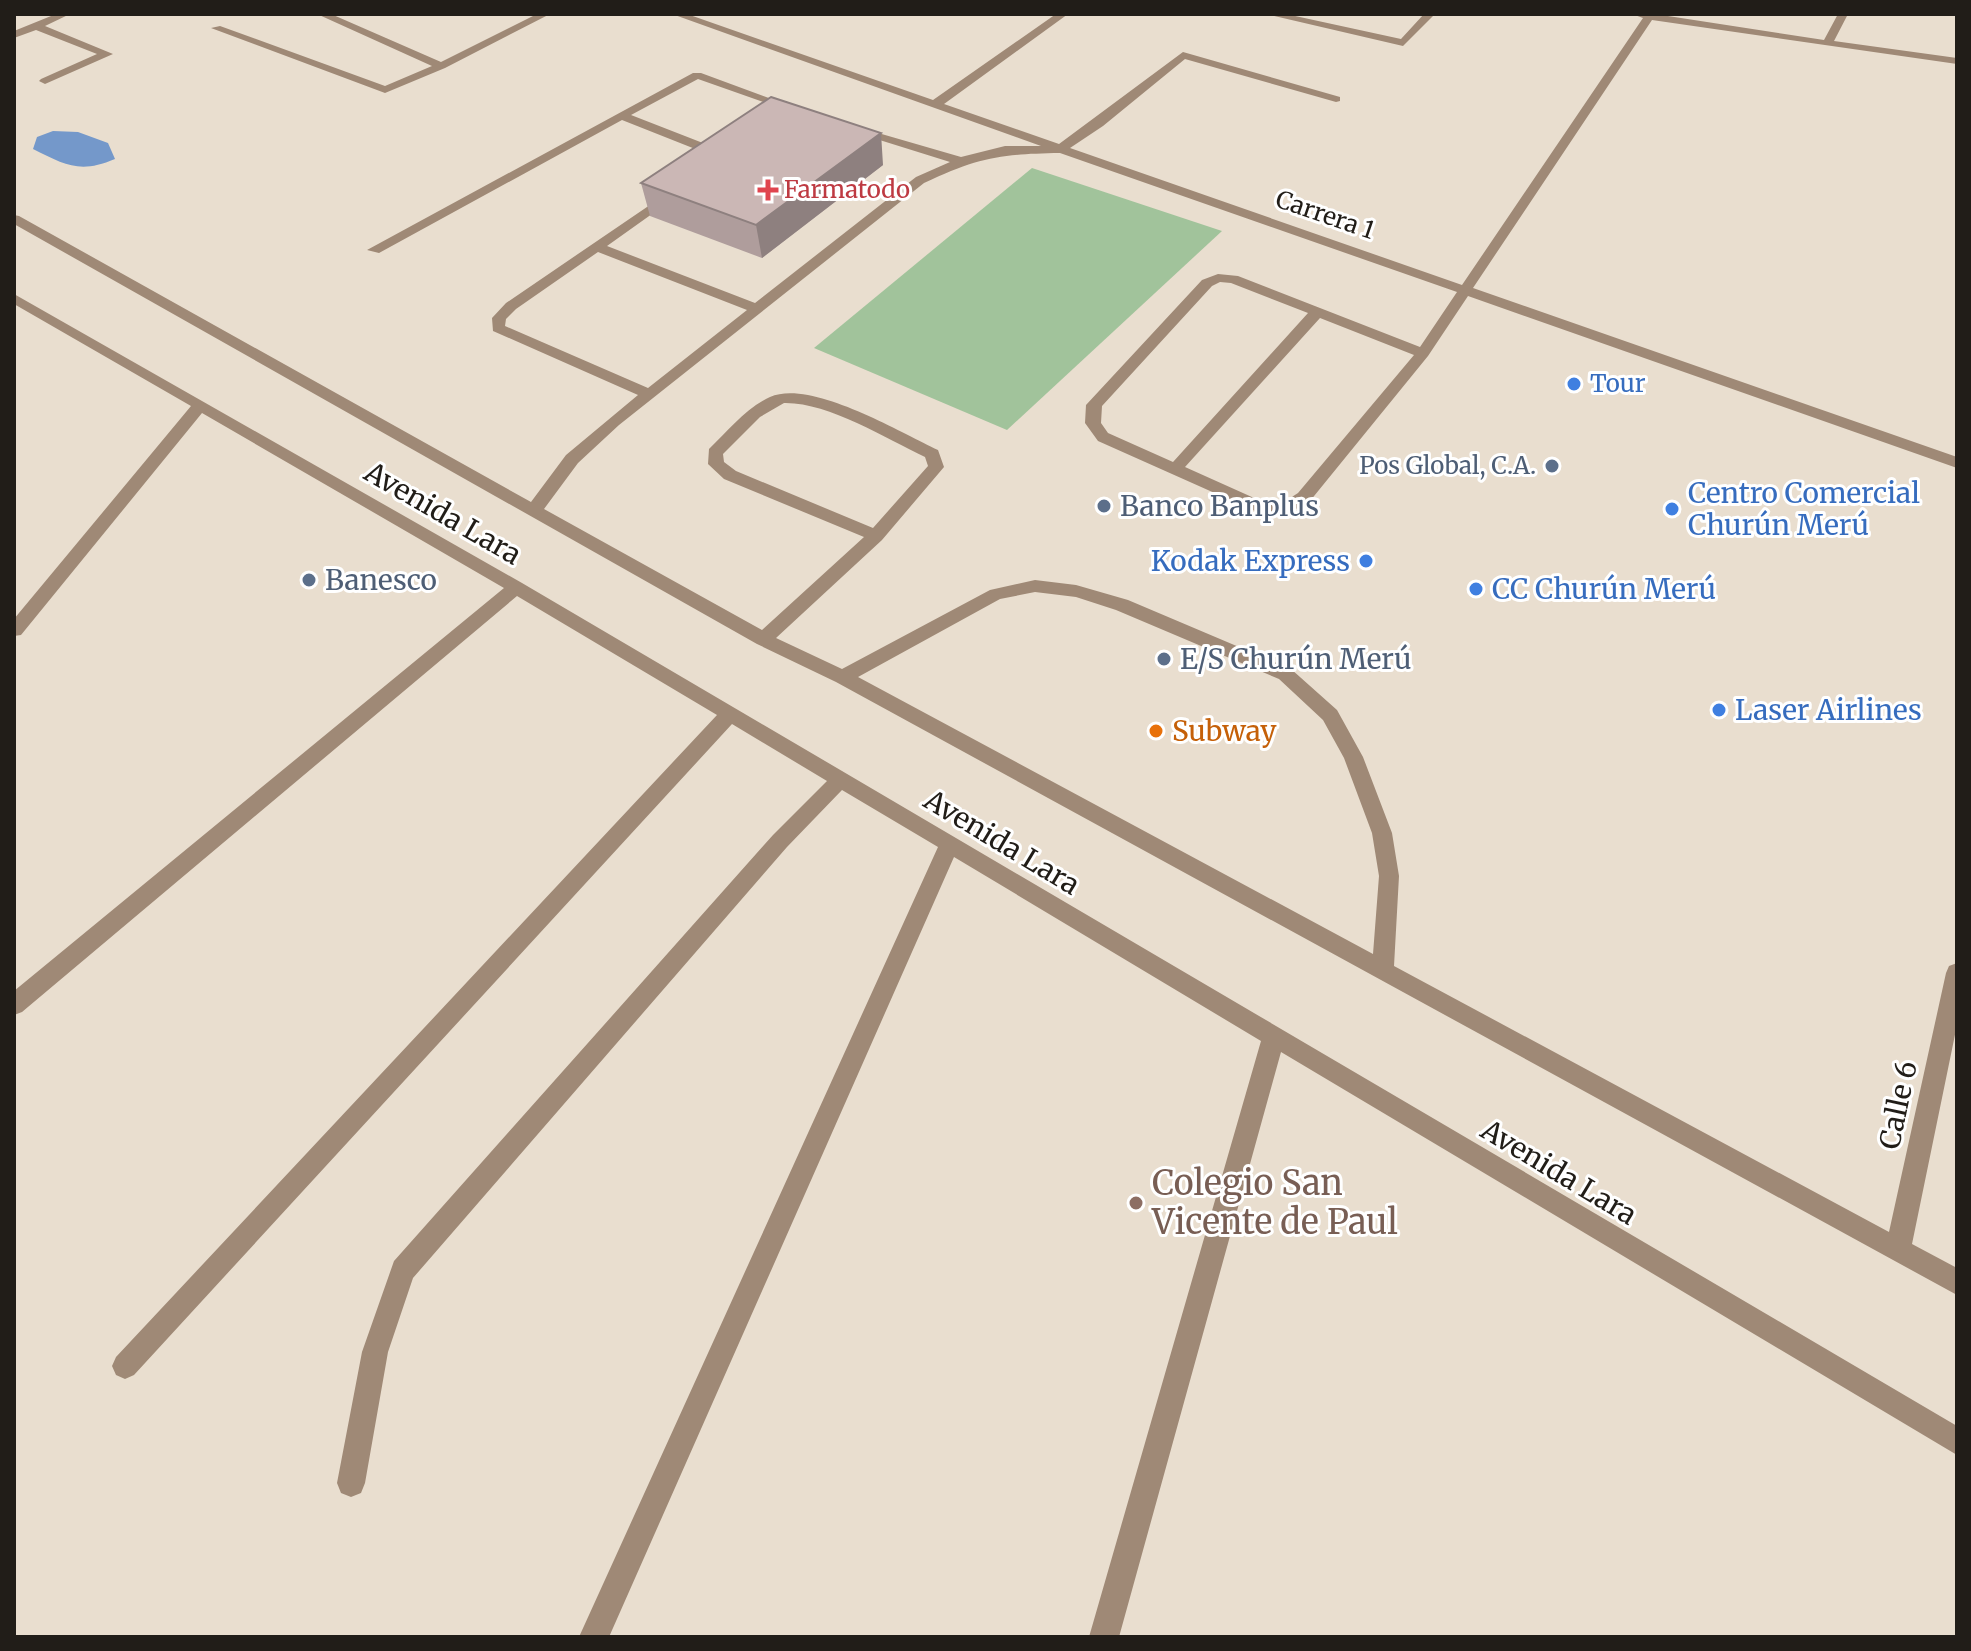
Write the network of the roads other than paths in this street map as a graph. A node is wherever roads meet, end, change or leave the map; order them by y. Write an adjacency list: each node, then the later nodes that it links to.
1 (65, 14): 10 (street)
2 (322, 14): 15 (street)
3 (545, 14): 15 (street)
4 (677, 14): 18 (street, Carrera 1)
5 (1063, 14): 18 (street)
6 (1271, 14): 7 (street)
7 (1430, 14)
8 (1843, 14): 13 (street)
9 (1643, 15): 13 (street); 31 (street)
10 (35, 26): 12 (street); 16 (street)
11 (216, 28): 15 (street)
12 (14, 35)
13 (1828, 43): 14 (street)
14 (1957, 61)
15 (441, 66)
16 (45, 81)
17 (1336, 99): 23 (street)
18 (934, 105): 23 (street, Carrera 1)
19 (622, 116): 20 (street); 24 (street); 30 (street)
20 (789, 120)
21 (845, 125): 25 (street)
22 (739, 149): 24 (street)
23 (1060, 149): 25 (street); 31 (street, Carrera 1)
24 (726, 156): 26 (street)
25 (961, 161): 33 (street)
26 (713, 166)
27 (687, 184): 29 (street)
28 (14, 219): 40 (street, Avenida Lara)
29 (597, 247): 33 (street); 36 (street)
30 (374, 250)
31 (1467, 289): 35 (street); 38 (street, Carrera 1)
32 (14, 298): 37 (street, Avenida Lara)
33 (757, 309): 36 (street)
34 (1318, 311): 35 (street); 39 (street); 39 (street)
35 (1423, 353): 39 (street)
36 (649, 394): 40 (street)
37 (200, 405): 42 (street, Avenida Lara); 43 (street)
38 (1957, 463)
39 (1175, 469)
40 (534, 510): 44 (street, Avenida Lara)
41 (876, 536): 41 (street); 44 (street)
42 (516, 587): 46 (street, Avenida Lara); 51 (street)
43 (15, 630)
44 (763, 639): 45 (street, Avenida Lara)
45 (842, 677): 49 (street, Avenida Lara); 49 (street)
46 (730, 714): 47 (street, Avenida Lara); 55 (street)
47 (841, 779): 48 (street, Avenida Lara); 57 (street)
48 (950, 843): 52 (street, Avenida Lara); 58 (street)
49 (1383, 971): 53 (street, Avenida Lara)
50 (1957, 973): 53 (street, Calle 6)
51 (14, 1005)
52 (1274, 1036): 56 (street, Avenida Lara); 59 (street)
53 (1898, 1250): 54 (street, Avenida Lara)
54 (1957, 1282)
55 (125, 1366)
56 (1957, 1441)
57 (351, 1483)
58 (594, 1637)
59 (1104, 1637)

